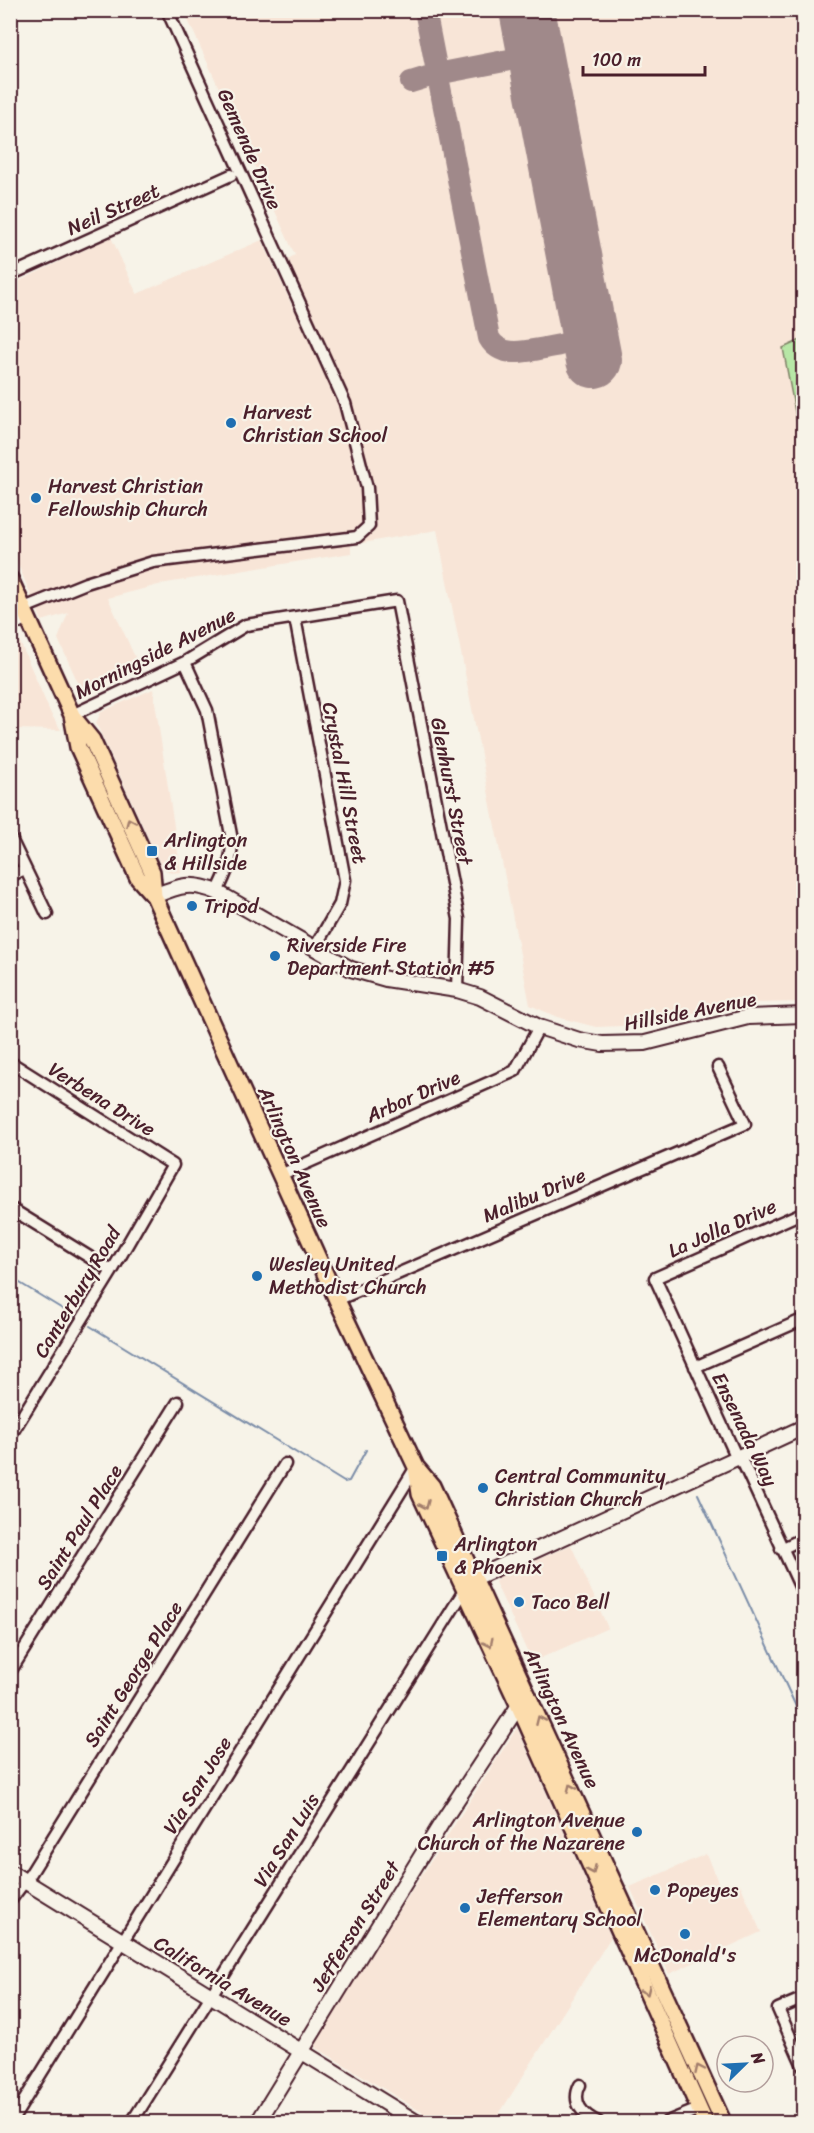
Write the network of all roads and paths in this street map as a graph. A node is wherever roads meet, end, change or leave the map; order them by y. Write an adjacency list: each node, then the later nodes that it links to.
1 (168, 10): 6 (street, Gemende Drive)
2 (231, 175): 3 (street, Neil Street)
3 (10, 276)
4 (10, 579): 6 (main road, Arlington Avenue)
5 (397, 601): 7 (street, Morningside Avenue); 18 (street, Glenhurst Street)
6 (17, 606): 8 (street); 10 (main road, Arlington Avenue)
7 (295, 618): 9 (street, Morningside Avenue); 17 (street, Crystal Hill Street)
8 (10, 625)
9 (185, 662): 10 (street, Morningside Avenue); 14 (street)
10 (72, 715): 15 (main road, Arlington Avenue)
11 (10, 837): 12 (street)
12 (25, 869): 13 (street); 16 (street)
13 (10, 876)
14 (217, 892): 15 (street, Hillside Avenue); 17 (street, Hillside Avenue)
15 (154, 896): 24 (main road, Arlington Avenue)
16 (47, 914)
17 (314, 949): 18 (street, Hillside Avenue)
18 (457, 990): 20 (street, Hillside Avenue)
19 (804, 1015): 20 (street, Hillside Avenue)
20 (539, 1027): 24 (street, Arbor Drive)
21 (10, 1062): 23 (street, Verbena Drive)
22 (718, 1067): 29 (street, Malibu Drive)
23 (173, 1165): 27 (street, Canterbury Road)
24 (280, 1175): 29 (main road, Arlington Avenue)
25 (11, 1208): 27 (street)
26 (804, 1212): 28 (street, La Jolla Drive)
27 (112, 1271): 34 (street, Canterbury Road)
28 (655, 1278): 31 (street, Ensenada Way)
29 (337, 1300): 37 (main road, Arlington Avenue)
30 (804, 1319): 31 (street)
31 (695, 1367): 35 (street, Ensenada Way)
32 (178, 1402): 42 (street, Saint Paul Place)
33 (804, 1427): 35 (street)
34 (10, 1436)
35 (736, 1456): 39 (street, Ensenada Way); 40 (street)
36 (285, 1464): 47 (street, Saint George Place)
37 (416, 1467): 40 (main road, Arlington Avenue); 49 (street, Via San Jose)
38 (804, 1538): 39 (street)
39 (781, 1549): 41 (street, Ensenada Way)
40 (469, 1584): 43 (main road, Arlington Avenue); 50 (street, Via San Luis)
41 (804, 1595)
42 (10, 1672)
43 (523, 1699): 44 (street, Jefferson Street); 45 (main road, Arlington Avenue); 62 (main road, Arlington Avenue, one-way to 43)
44 (507, 1724): 45 (street); 52 (street, Jefferson Street)
45 (530, 1731): 55 (main road, Arlington Avenue, one-way to 55)
46 (10, 1872): 47 (street, California Avenue)
47 (25, 1881): 48 (street, Saint George Place); 49 (street, California Avenue)
48 (10, 1901)
49 (121, 1942): 50 (street, California Avenue); 56 (street, Via San Jose)
50 (210, 1996): 52 (street, California Avenue); 57 (street, Via San Luis)
51 (804, 1998): 53 (street)
52 (301, 2051): 58 (street, Jefferson Street); 59 (street, California Avenue)
53 (804, 2068)
54 (580, 2085): 60 (street)
55 (702, 2116): 61 (street)
56 (11, 2122)
57 (132, 2122)
58 (258, 2122)
59 (416, 2122)
60 (598, 2122)
61 (667, 2122)
62 (723, 2122)

